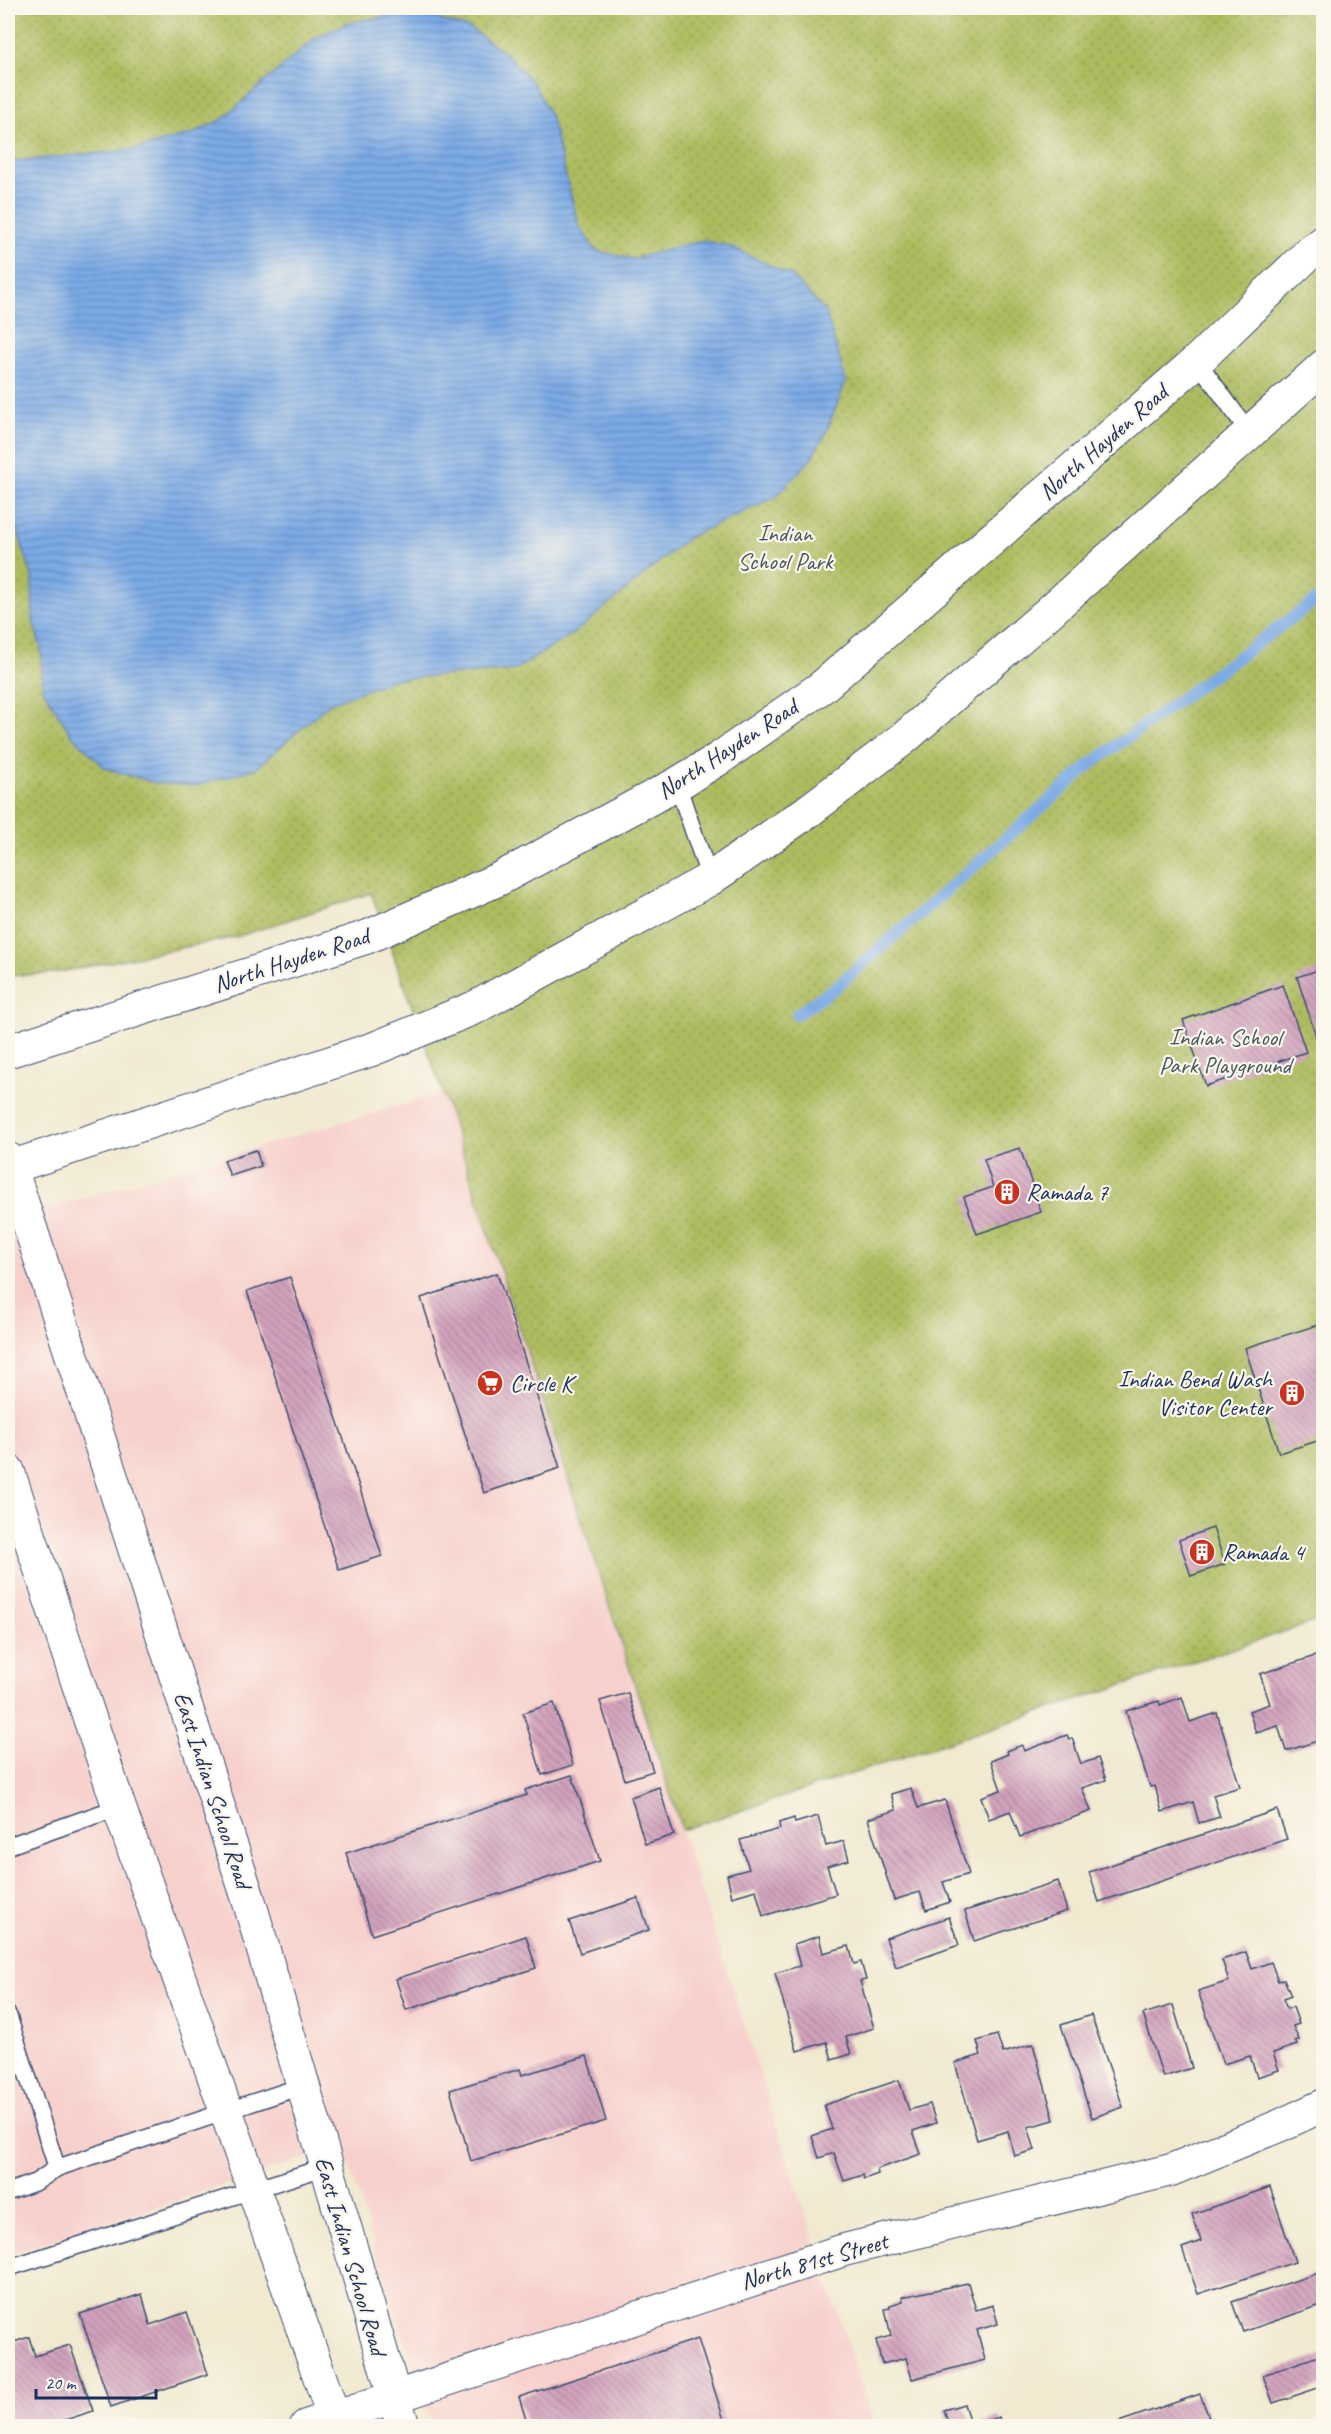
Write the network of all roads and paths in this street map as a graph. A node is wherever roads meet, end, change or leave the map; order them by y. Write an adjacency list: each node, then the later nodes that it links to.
1 (1323, 242): 2 (main road, North Hayden Road)
2 (1197, 361): 4 (lane); 5 (main road, North Hayden Road)
3 (1323, 366): 4 (main road)
4 (1249, 432): 6 (main road)
5 (677, 784): 6 (lane); 7 (main road, North Hayden Road)
6 (710, 879): 8 (main road)
7 (8, 1050)
8 (8, 1165): 13 (main road, East Indian School Road)
9 (8, 1470): 10 (main road)
10 (119, 1807): 11 (lane); 15 (main road)
11 (8, 1846)
12 (8, 2015): 17 (lane)
13 (302, 2086): 15 (lane); 16 (main road, East Indian School Road)
14 (1323, 2105): 21 (street, North 81st Street)
15 (225, 2110): 17 (lane); 18 (main road)
16 (325, 2167): 18 (lane); 21 (main road, East Indian School Road)
17 (57, 2168): 19 (lane)
18 (253, 2190): 20 (lane); 22 (main road)
19 (8, 2192)
20 (8, 2268)
21 (398, 2412): 22 (street, North 81st Street)
22 (326, 2423)

